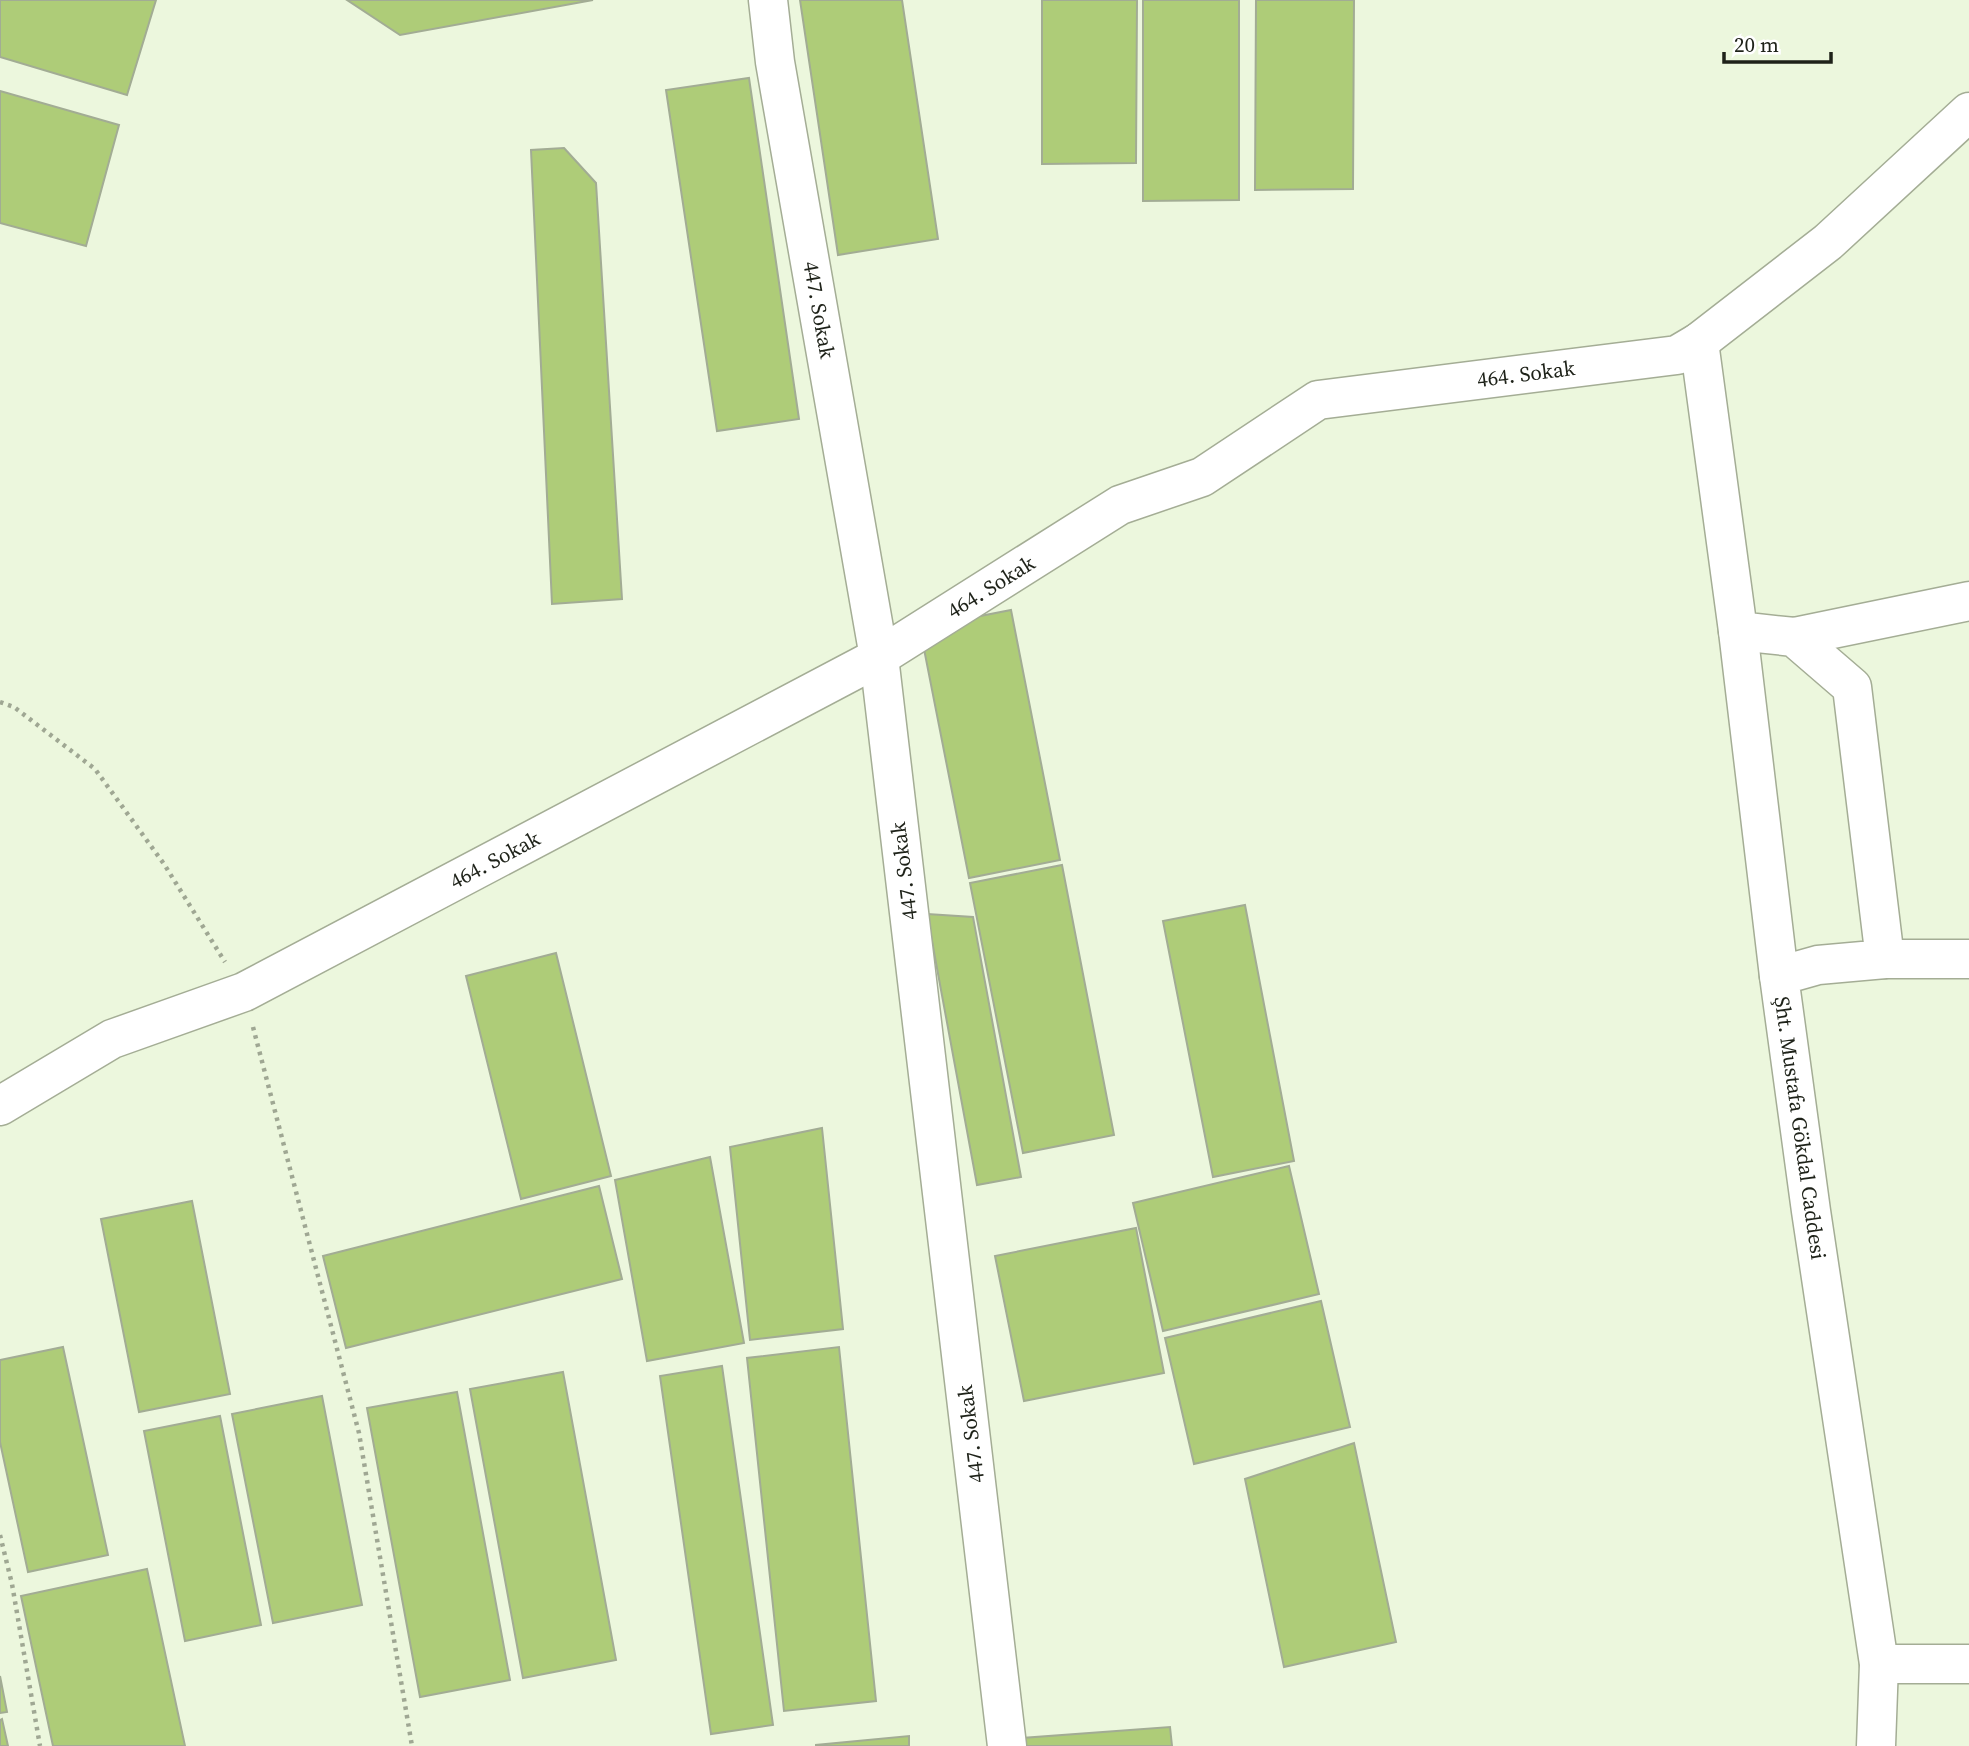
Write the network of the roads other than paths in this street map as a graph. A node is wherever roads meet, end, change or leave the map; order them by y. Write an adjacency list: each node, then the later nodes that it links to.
1 (768, 0): 7 (street, 447. Sokak)
2 (1969, 112): 3 (street, 464. Sokak)
3 (1699, 342): 5 (street); 7 (street, 464. Sokak)
4 (1969, 601): 6 (street)
5 (1738, 631): 6 (street); 10 (street)
6 (1794, 637): 8 (street)
7 (879, 657): 11 (street, 464. Sokak); 14 (street, 447. Sokak)
8 (1885, 958): 9 (street, Şht. Mustafa Gökdal Caddesi); 10 (street, Şht. Mustafa Gökdal Caddesi)
9 (1969, 959)
10 (1779, 976): 12 (street, Şht. Mustafa Gökdal Caddesi)
11 (0, 1106)
12 (1879, 1664): 13 (street); 15 (street, Şht. Mustafa Gökdal Caddesi)
13 (1969, 1664)
14 (1007, 1746)
15 (1876, 1746)

